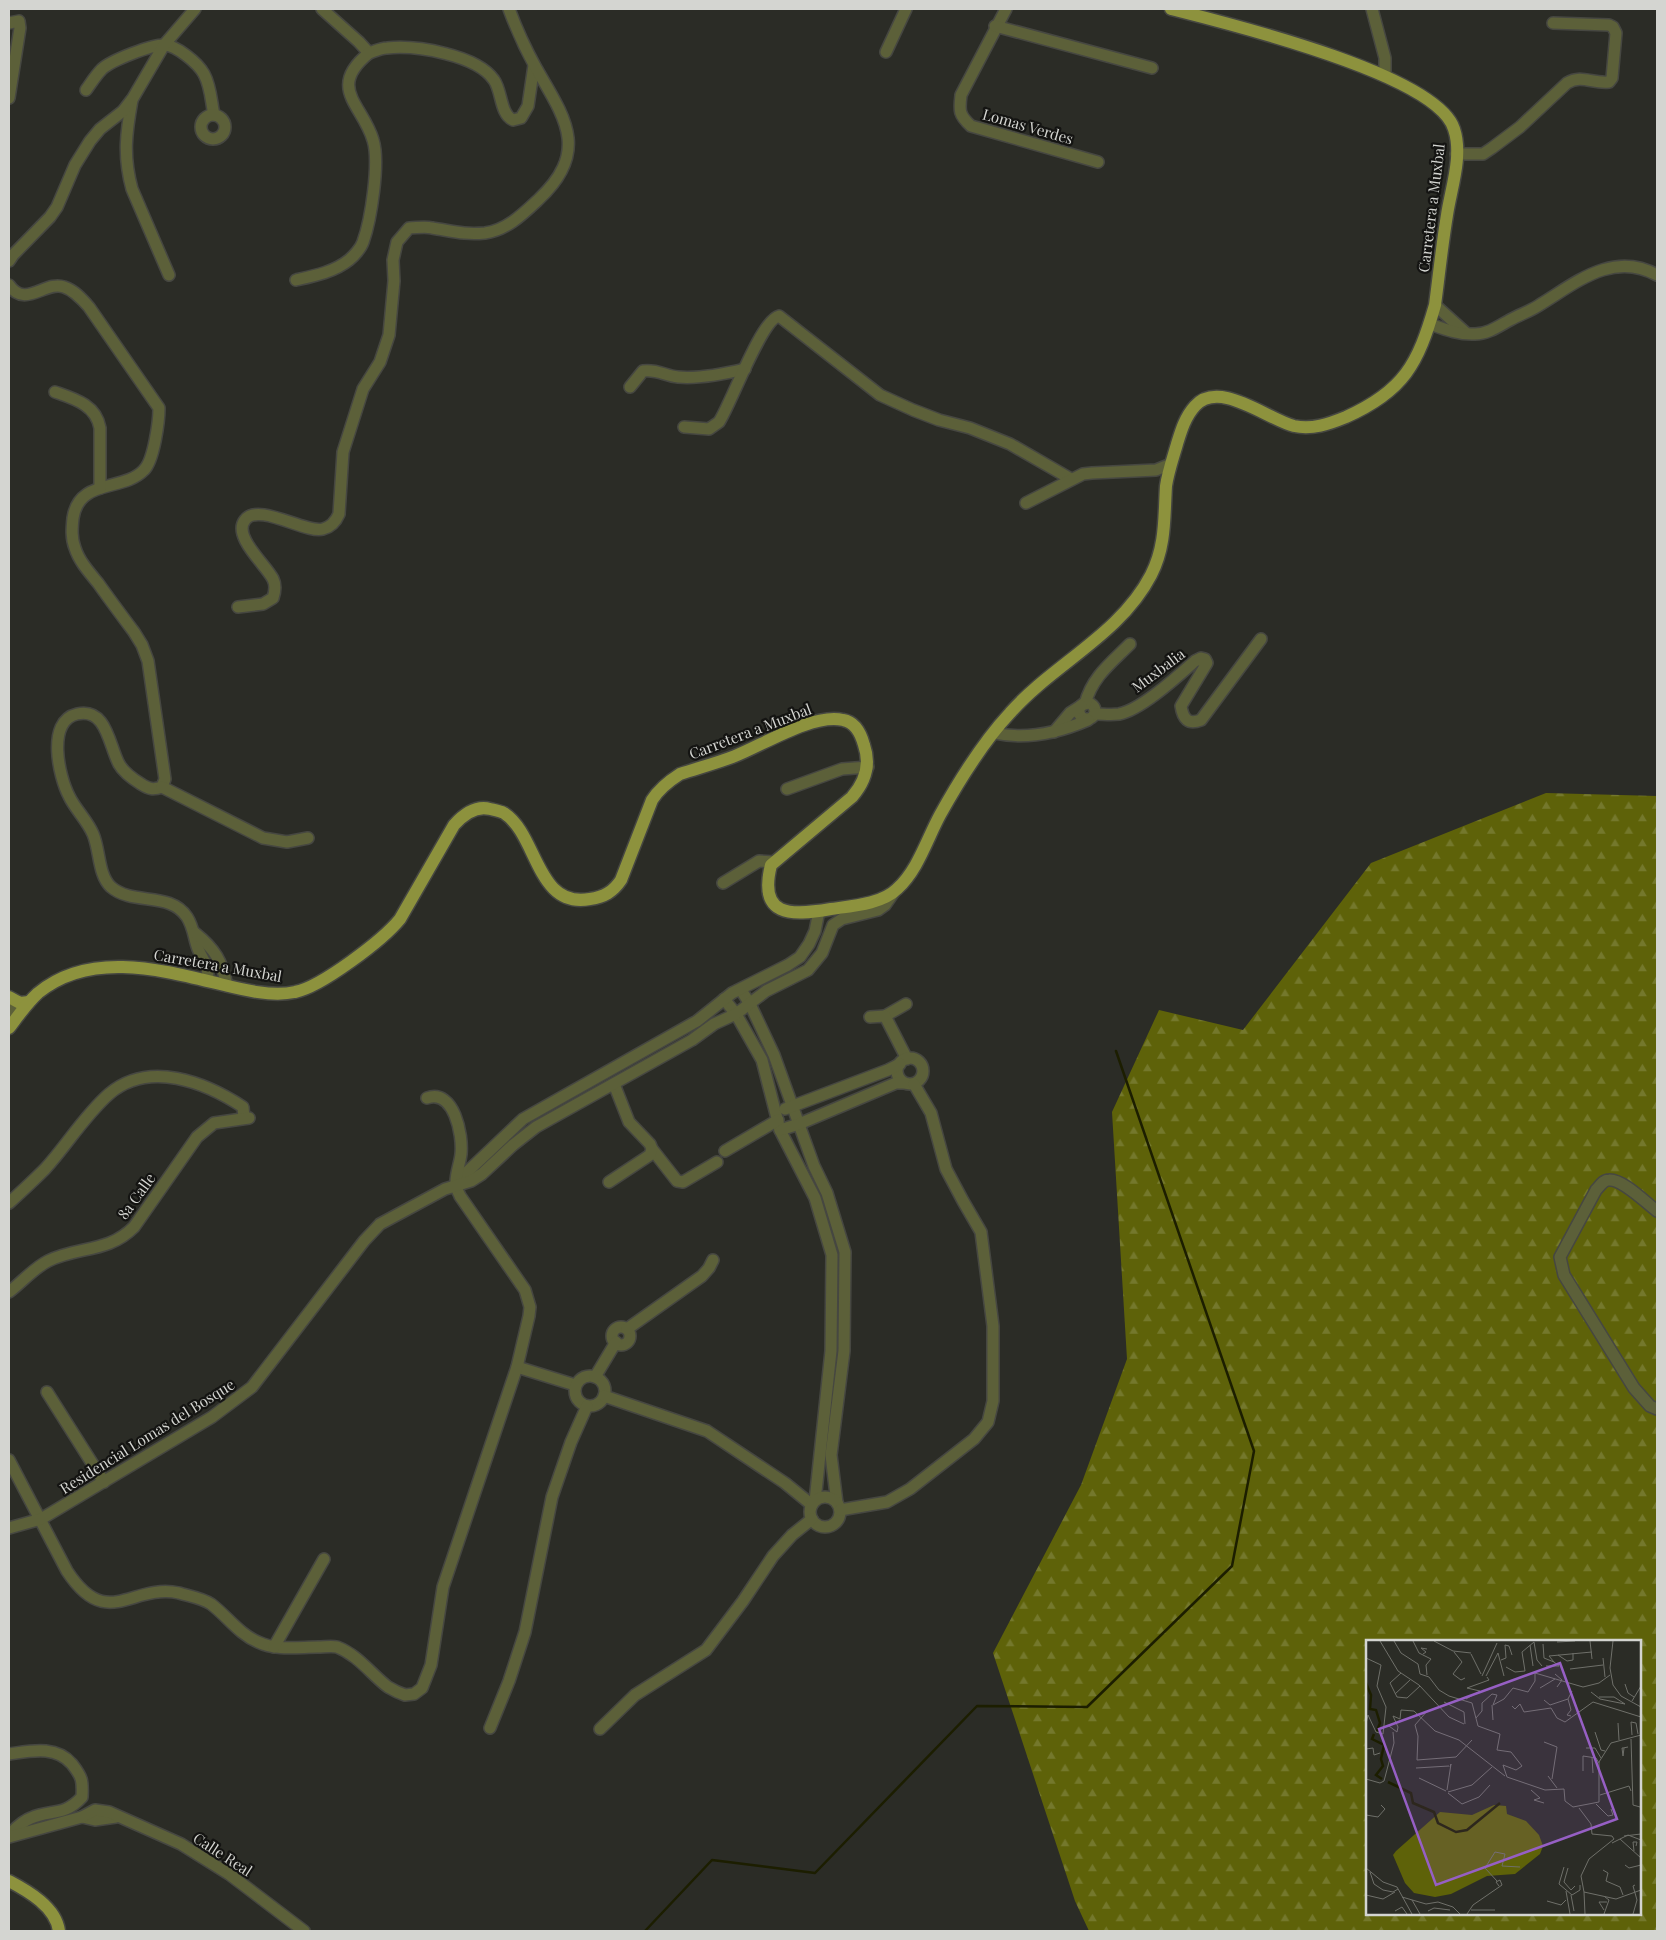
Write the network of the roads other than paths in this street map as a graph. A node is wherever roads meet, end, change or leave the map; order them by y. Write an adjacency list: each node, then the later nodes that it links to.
1 (195, 9): 11 (street)
2 (322, 9): 13 (street)
3 (509, 9): 14 (street)
4 (906, 9): 12 (street)
5 (1006, 9): 10 (street, Lomas Verdes)
6 (1171, 9): 16 (main road, Carretera a Muxbal)
7 (1372, 9): 16 (street)
8 (9, 23): 18 (street)
9 (1553, 23): 21 (street)
10 (996, 26): 15 (street); 22 (street, Lomas Verdes)
11 (164, 45): 17 (street); 19 (street); 20 (street)
12 (886, 52)
13 (369, 53): 14 (street); 26 (street)
14 (534, 65): 39 (street)
15 (1152, 68)
16 (1385, 76): 21 (main road, Carretera a Muxbal)
17 (86, 90)
18 (9, 98)
19 (133, 98): 23 (street); 24 (street)
20 (214, 115)
21 (1456, 154): 28 (main road, Carretera a Muxbal)
22 (1098, 162)
23 (9, 261)
24 (169, 275)
25 (1657, 275): 30 (street)
26 (296, 280)
27 (9, 285): 37 (street)
28 (1435, 305): 29 (main road, Carretera a Muxbal); 30 (street)
29 (1430, 324): 30 (street); 35 (main road, Carretera a Muxbal)
30 (1467, 334)
31 (745, 369): 32 (street); 34 (street); 36 (street)
32 (630, 387)
33 (56, 392): 37 (street)
34 (684, 427)
35 (1171, 464): 36 (street); 45 (main road, Carretera a Muxbal)
36 (1071, 480): 38 (street)
37 (100, 488): 47 (street)
38 (1026, 503)
39 (238, 607)
40 (1260, 639): 43 (street, Muxbalia)
41 (1130, 644): 42 (street)
42 (1083, 705): 43 (street); 44 (street)
43 (1092, 717): 44 (street, Muxbalia)
44 (1054, 732): 45 (street, Muxbalia)
45 (994, 733): 52 (main road, Carretera a Muxbal)
46 (868, 767): 48 (street); 50 (main road); 56 (main road, Carretera a Muxbal)
47 (162, 787): 49 (street); 54 (street)
48 (787, 789)
49 (308, 838)
50 (775, 862): 51 (street); 53 (main road, Carretera a Muxbal)
51 (723, 883)
52 (894, 892): 53 (main road, Carretera a Muxbal); 61 (street, Residencial Lomas del Bosque)
53 (819, 912): 57 (street)
54 (195, 933): 55 (street); 56 (street)
55 (208, 981): 56 (main road, Carretera a Muxbal); 60 (main road, Carretera a Muxbal)
56 (227, 986)
57 (741, 990): 59 (street); 61 (street)
58 (9, 997): 60 (main road)
59 (724, 999): 64 (street); 80 (street)
60 (29, 1002): 65 (main road, Carretera a Muxbal)
61 (750, 1004): 64 (street, Residencial Lomas del Bosque); 73 (street)
62 (906, 1004): 66 (street)
63 (9, 1006): 65 (street)
64 (736, 1014): 70 (street, Residencial Lomas del Bosque); 74 (street)
65 (18, 1016): 68 (main road, Carretera a Muxbal)
66 (885, 1016): 67 (street); 69 (street)
67 (870, 1017)
68 (9, 1028)
69 (903, 1061): 71 (street); 71 (street); 73 (street)
70 (614, 1084): 76 (street); 80 (street, Residencial Lomas del Bosque)
71 (909, 1084): 75 (street); 95 (street)
72 (427, 1098): 80 (street)
73 (793, 1108): 74 (street); 75 (street)
74 (778, 1120): 75 (street); 77 (street); 94 (street)
75 (799, 1124): 95 (street)
76 (652, 1150): 78 (street); 79 (street)
77 (725, 1151)
78 (717, 1162)
79 (609, 1182)
80 (456, 1186): 85 (street); 93 (street, Residencial Lomas del Bosque)
81 (9, 1203): 84 (street, 8a Calle)
82 (1657, 1211): 91 (street)
83 (713, 1260): 86 (street)
84 (9, 1292)
85 (517, 1367): 87 (street); 100 (street)
86 (595, 1376): 87 (street); 89 (street)
87 (575, 1386): 90 (street)
88 (47, 1392): 93 (street)
89 (604, 1396): 90 (street); 94 (street)
90 (586, 1406): 101 (street)
91 (1657, 1409)
92 (9, 1460): 96 (street)
93 (104, 1482): 96 (street, Residencial Lomas del Bosque)
94 (813, 1503): 95 (street); 97 (street)
95 (838, 1506): 97 (street)
96 (41, 1519): 98 (street, Residencial Lomas del Bosque); 100 (street)
97 (812, 1519): 102 (street)
98 (9, 1528)
99 (324, 1559): 100 (street)
100 (274, 1647)
101 (490, 1728)
102 (600, 1729)
103 (9, 1754): 104 (street)
104 (9, 1836): 107 (street, Calle Real)
105 (9, 1881): 106 (main road)
106 (59, 1931)
107 (304, 1931)

